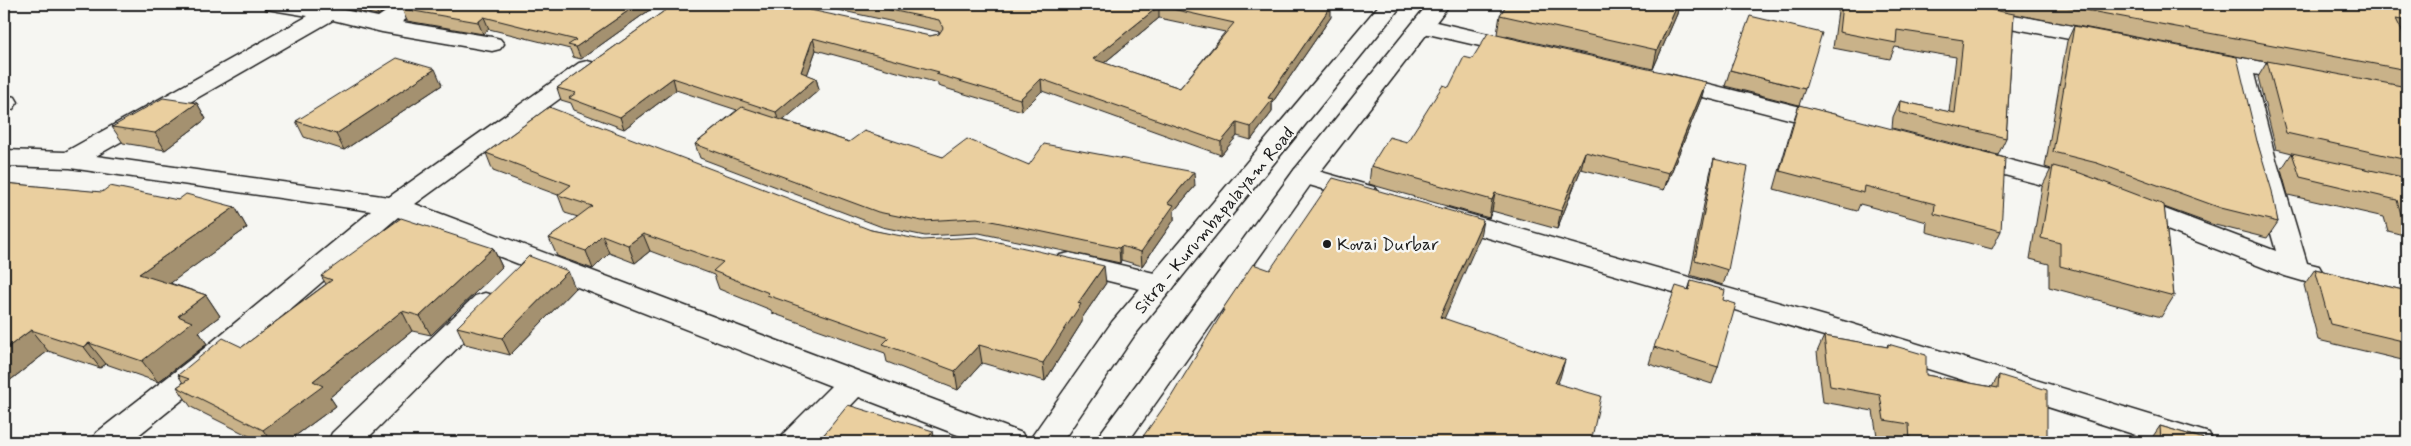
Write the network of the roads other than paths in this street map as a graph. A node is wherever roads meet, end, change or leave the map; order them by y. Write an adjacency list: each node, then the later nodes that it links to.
1 (274, 4): 6 (street)
2 (412, 4): 7 (street)
3 (1392, 4): 33 (street, Sitra - Kurumbapalayam Road)
4 (1439, 4): 8 (street)
5 (1919, 4): 10 (street)
6 (330, 13): 7 (street); 23 (street)
7 (382, 24): 9 (street)
8 (1423, 26): 11 (street); 25 (street)
9 (492, 44)
10 (2133, 44)
11 (1538, 52)
12 (2181, 53): 14 (street)
13 (604, 55): 17 (street)
14 (2240, 64): 16 (street); 21 (street)
15 (1644, 76): 19 (street)
16 (2317, 80)
17 (535, 106): 18 (street); 27 (street)
18 (563, 117)
19 (1856, 129)
20 (1944, 151): 30 (street)
21 (2262, 156): 24 (street); 30 (street)
22 (4, 158): 23 (street)
23 (70, 160): 27 (street)
24 (2291, 162)
25 (1304, 176): 26 (street); 40 (street)
26 (1389, 200)
27 (394, 206): 31 (street); 35 (street)
28 (1427, 211): 41 (street)
29 (1050, 258): 33 (street)
30 (2295, 269): 32 (street)
31 (514, 274): 34 (street); 36 (street)
32 (2333, 279)
33 (1161, 284): 39 (street, Sitra - Kurumbapalayam Road)
34 (854, 382): 37 (street); 38 (street)
35 (108, 442)
36 (344, 442)
37 (796, 442)
38 (1010, 442)
39 (1044, 442)
40 (1110, 442)
41 (2197, 442)

